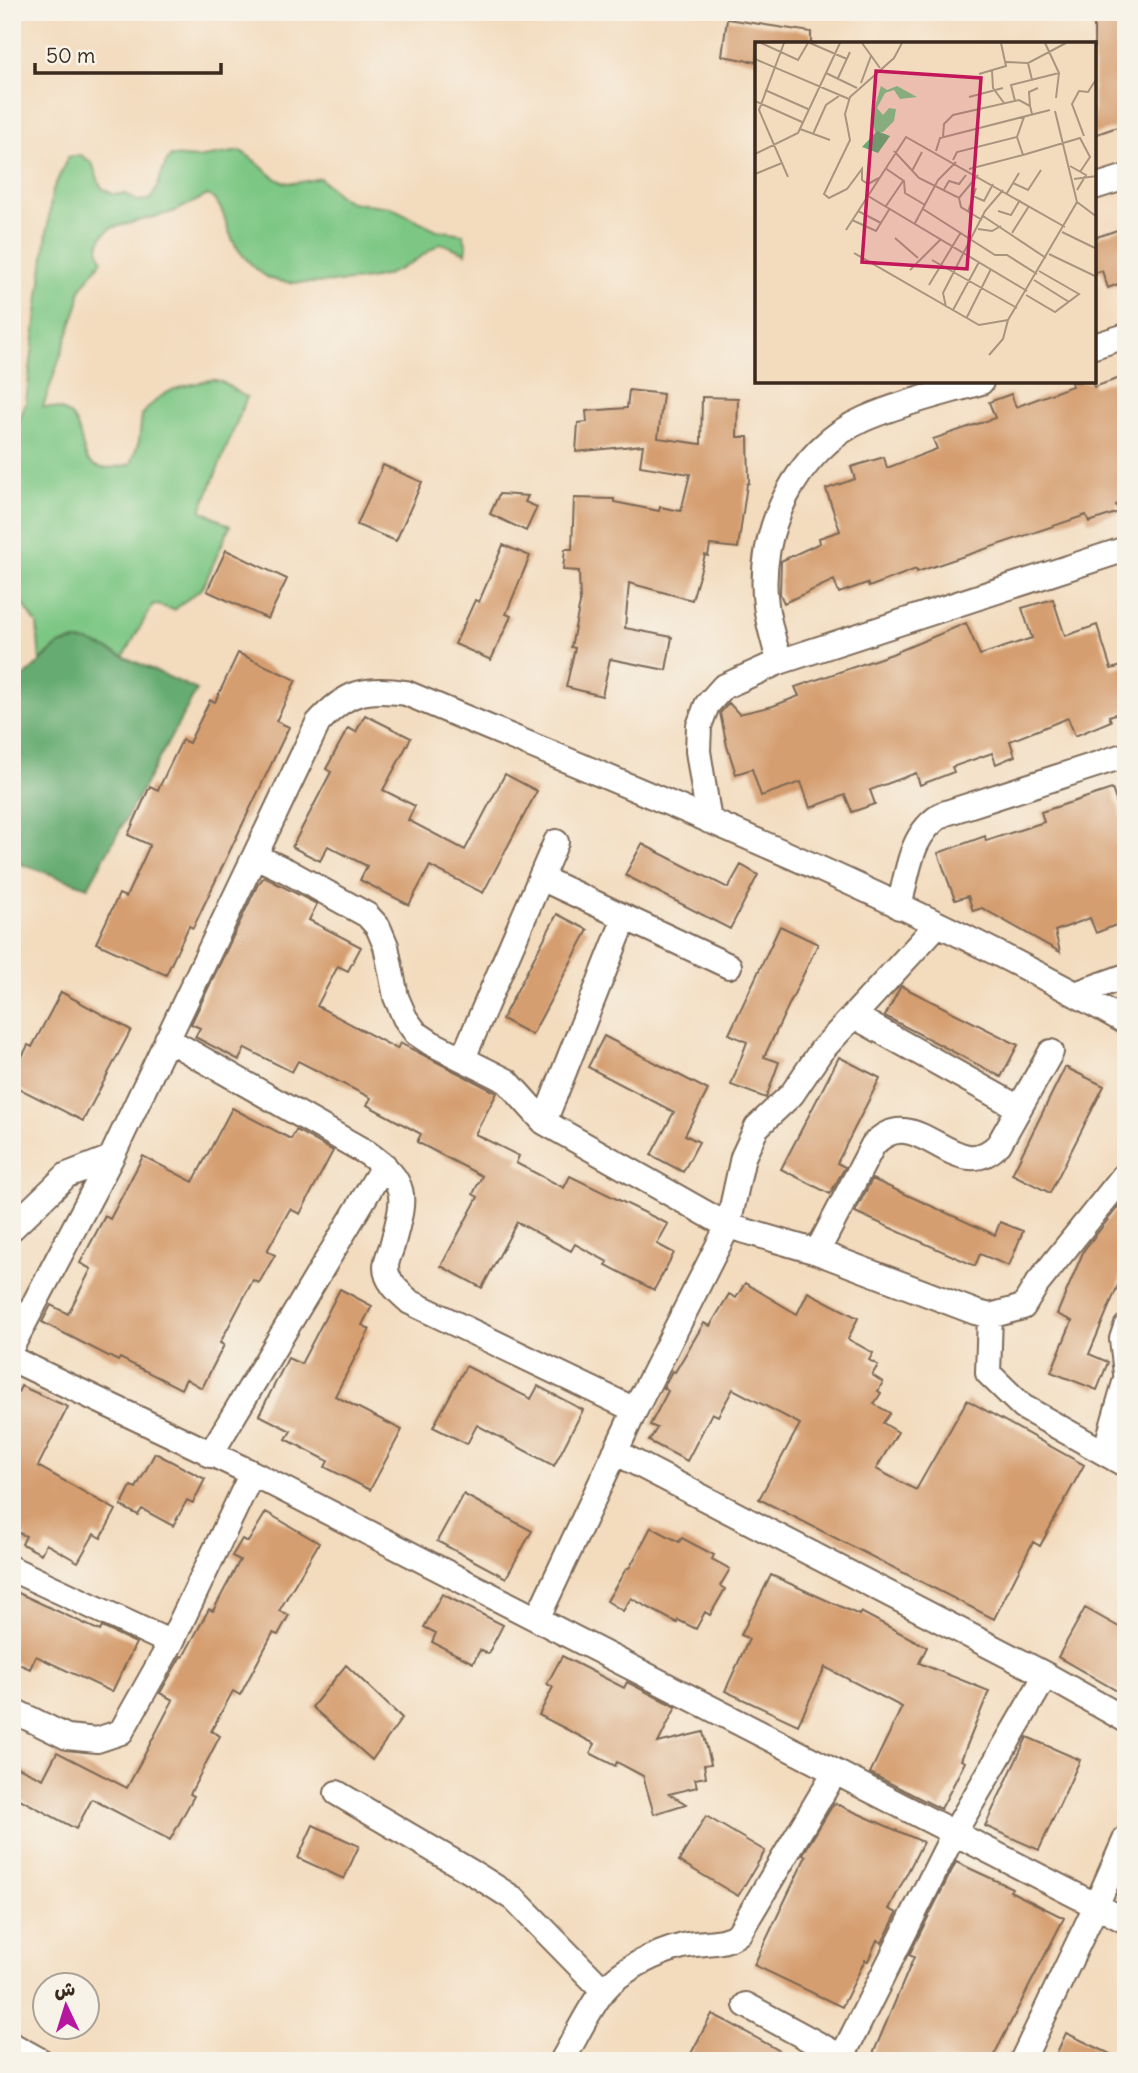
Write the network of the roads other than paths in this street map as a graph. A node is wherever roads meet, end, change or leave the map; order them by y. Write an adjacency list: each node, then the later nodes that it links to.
1 (1126, 177): 2 (street)
2 (1096, 186)
3 (1126, 336): 4 (street)
4 (1096, 345)
5 (978, 383): 7 (street)
6 (1126, 549): 7 (street)
7 (779, 662): 9 (street)
8 (1126, 755): 13 (street)
9 (709, 821): 11 (street); 13 (street)
10 (556, 842): 12 (street)
11 (255, 856): 21 (street); 23 (street)
12 (541, 878): 14 (street); 23 (street)
13 (899, 907): 15 (street)
14 (625, 918): 16 (street); 25 (street)
15 (937, 925): 18 (street); 19 (street)
16 (729, 966)
17 (1126, 976): 18 (street)
18 (1075, 994): 20 (street)
19 (853, 1016): 24 (street); 29 (street)
20 (1126, 1022)
21 (167, 1039): 26 (street); 27 (street)
22 (1051, 1052): 24 (street)
23 (463, 1058): 25 (street)
24 (1019, 1108): 31 (street)
25 (544, 1122): 29 (street)
26 (111, 1158): 30 (street); 34 (street)
27 (384, 1165): 37 (street); 40 (street)
28 (1126, 1173): 32 (street)
29 (728, 1226): 31 (street); 37 (street)
30 (12, 1228)
31 (817, 1252): 32 (street)
32 (990, 1316): 39 (street)
33 (1126, 1327): 36 (street)
34 (12, 1346)
35 (12, 1359): 40 (street)
36 (1126, 1377): 39 (street)
37 (635, 1410): 38 (street)
38 (615, 1452): 44 (street); 46 (street)
39 (1105, 1452): 41 (street)
40 (210, 1455): 42 (street)
41 (1126, 1465)
42 (252, 1473): 44 (street); 45 (street)
43 (12, 1569): 45 (street)
44 (537, 1619): 49 (street)
45 (171, 1643): 47 (street)
46 (1046, 1675): 48 (street); 51 (street)
47 (12, 1710)
48 (1126, 1720)
49 (835, 1772): 51 (street); 55 (street)
50 (338, 1793): 55 (street)
51 (954, 1833): 53 (street); 58 (street)
52 (1126, 1838): 53 (street)
53 (1096, 1906): 54 (street); 61 (street)
54 (1126, 1921)
55 (603, 1990): 60 (street)
56 (746, 2005): 58 (street)
57 (12, 2045): 59 (street)
58 (844, 2060)
59 (41, 2061)
60 (562, 2061)
61 (1022, 2061)

